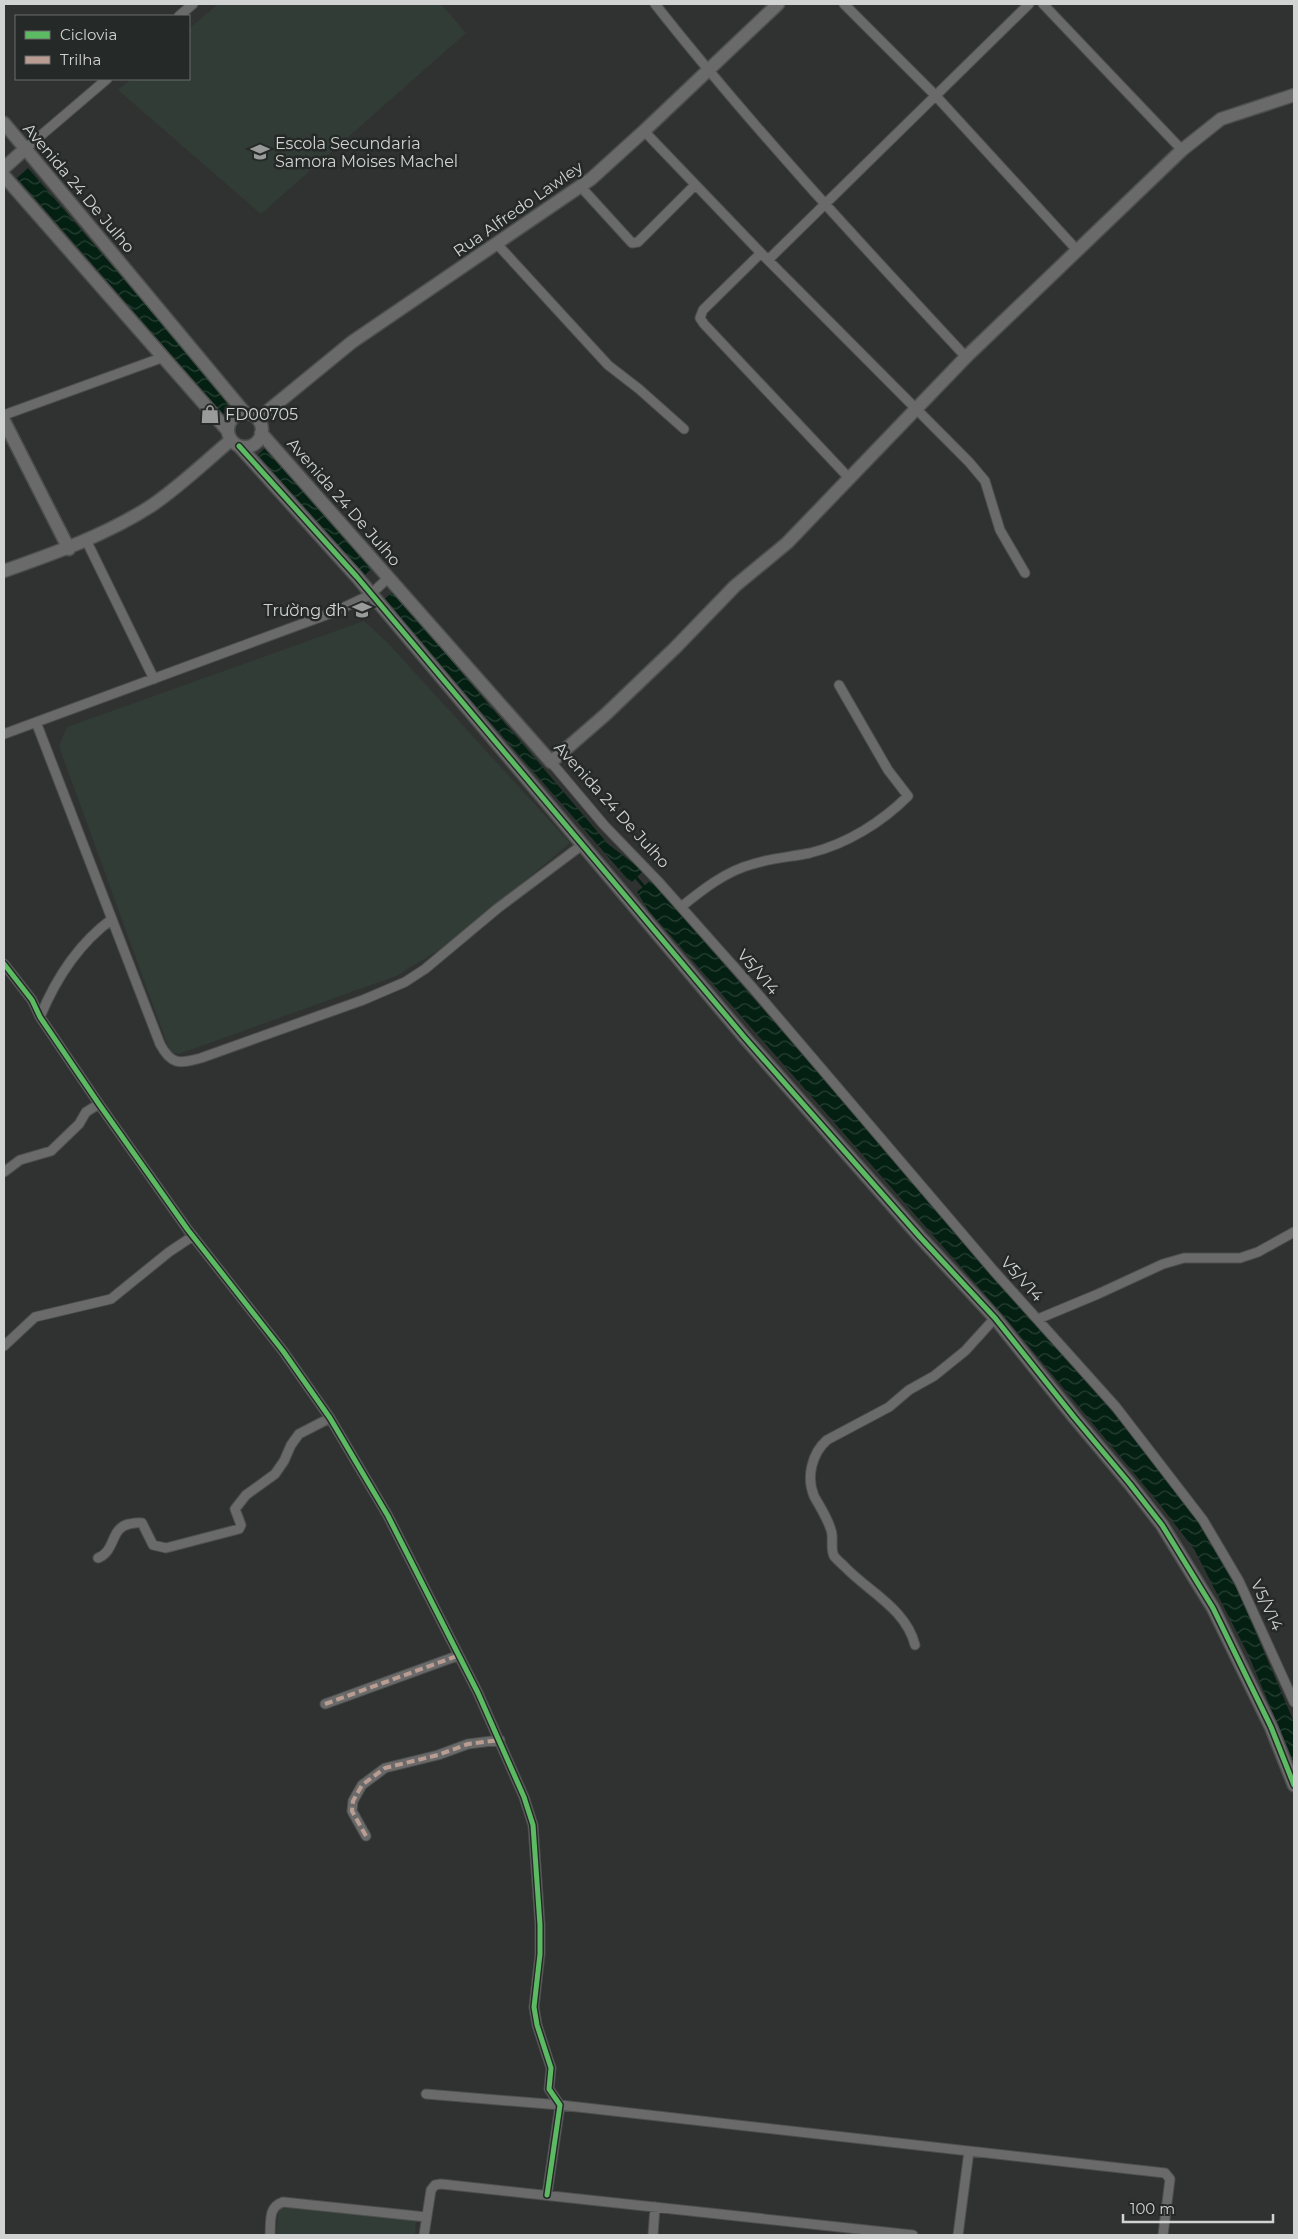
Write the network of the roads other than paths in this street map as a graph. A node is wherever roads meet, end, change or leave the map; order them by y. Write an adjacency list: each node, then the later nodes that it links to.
1 (194, 4): 7 (street)
2 (655, 4): 8 (street)
3 (778, 4): 8 (street, Rua Alfredo Lawley)
4 (844, 4): 10 (street)
5 (1029, 4): 10 (street)
6 (1043, 4): 15 (street)
7 (180, 15)
8 (708, 71): 13 (street, Rua Alfredo Lawley); 20 (street)
9 (106, 80): 14 (street)
10 (935, 95): 20 (street); 22 (street)
11 (1294, 95): 15 (street)
12 (4, 123): 14 (street, Avenida 24 De Julho)
13 (644, 132): 18 (street); 19 (street, Rua Alfredo Lawley)
14 (25, 149): 16 (street); 27 (street, Avenida 24 De Julho)
15 (1182, 150): 22 (street)
16 (4, 168)
17 (4, 176): 25 (street)
18 (695, 185): 19 (street); 23 (street)
19 (580, 186): 21 (street, Rua Alfredo Lawley)
20 (824, 204): 23 (street); 24 (street)
21 (497, 244): 29 (street, Rua Alfredo Lawley); 31 (street)
22 (1076, 249): 24 (street)
23 (764, 256): 26 (street); 34 (street)
24 (966, 357): 26 (street)
25 (161, 358): 28 (street); 33 (street)
26 (915, 409): 34 (street); 38 (street)
27 (245, 413): 29 (street); 33 (street)
28 (4, 415)
29 (258, 419): 32 (street)
30 (4, 421): 36 (street)
31 (684, 429)
32 (261, 433): 33 (street); 39 (street, Avenida 24 De Julho)
33 (233, 439): 35 (street); 40 (street)
34 (849, 478): 45 (street)
35 (86, 540): 36 (street); 41 (street)
36 (69, 549): 37 (street)
37 (4, 571)
38 (1025, 573)
39 (389, 578): 40 (street); 45 (street, Avenida 24 De Julho)
40 (370, 595): 41 (street); 46 (street)
41 (154, 679): 43 (street)
42 (839, 685): 47 (street)
43 (36, 722): 44 (street); 48 (street)
44 (4, 734)
45 (552, 762): 47 (street, Avenida 24 De Julho)
46 (582, 845): 48 (street); 55 (street)
47 (681, 907): 56 (street, V5/V14)
48 (112, 919): 50 (street)
49 (4, 964): 50 (street)
50 (40, 1016): 51 (street)
51 (99, 1104): 52 (street); 54 (street)
52 (4, 1172)
53 (1294, 1232): 56 (street)
54 (193, 1236): 57 (street); 58 (street)
55 (995, 1318): 60 (street); 65 (street)
56 (1038, 1318): 62 (street, V5/V14)
57 (4, 1346)
58 (330, 1418): 59 (street); 61 (street)
59 (98, 1558)
60 (915, 1645)
61 (457, 1656): 63 (street); 64 (street)
62 (1294, 1702)
63 (325, 1704)
64 (500, 1740): 66 (street); 68 (street)
65 (1294, 1785)
66 (366, 1836)
67 (426, 2094): 68 (street)
68 (560, 2105): 69 (street); 70 (street)
69 (969, 2151): 78 (street); 79 (street)
70 (547, 2195): 71 (street); 72 (street)
71 (655, 2207): 73 (street); 76 (street)
72 (426, 2217): 74 (street); 75 (street)
73 (860, 2232): 77 (street)
74 (270, 2235)
75 (424, 2235)
76 (652, 2235)
77 (913, 2235)
78 (958, 2235)
79 (1163, 2235)

